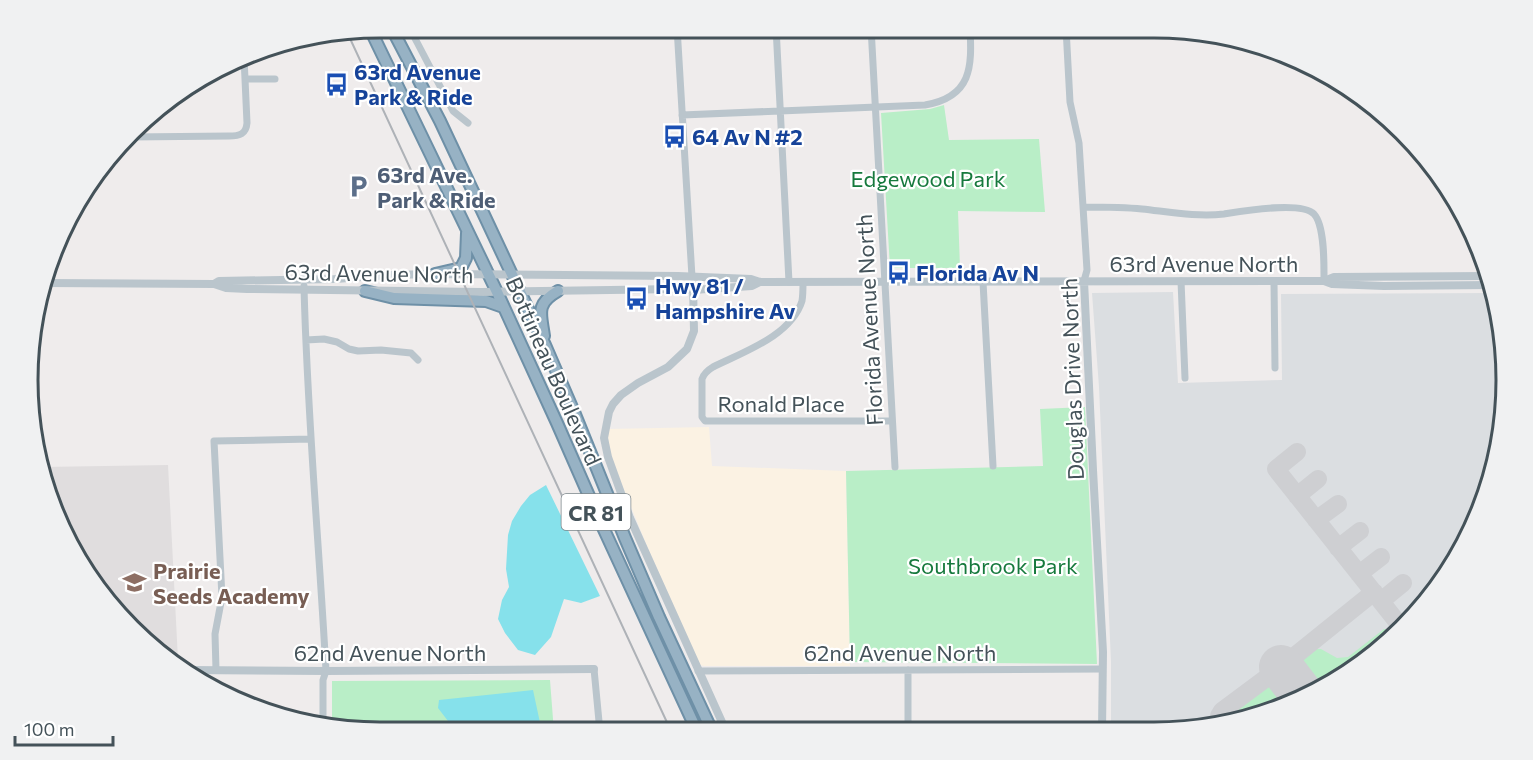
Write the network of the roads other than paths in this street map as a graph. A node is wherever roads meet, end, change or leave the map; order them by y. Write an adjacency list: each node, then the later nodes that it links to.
1 (374, 38): 18 (highway, Bottineau Boulevard / CR 81)
2 (397, 38): 21 (highway, Bottineau Boulevard / CR 81)
3 (414, 38): 15 (street)
4 (678, 38): 14 (street)
5 (777, 38): 13 (street)
6 (872, 38): 12 (street, Florida Avenue North)
7 (971, 38): 12 (street)
8 (1067, 38): 17 (street, Douglas Drive North)
9 (244, 66): 10 (street)
10 (245, 79): 11 (street); 16 (street)
11 (274, 79)
12 (875, 108): 13 (street); 32 (street, Florida Avenue North)
13 (780, 111): 14 (street); 30 (street)
14 (682, 115): 23 (street)
15 (468, 123)
16 (139, 137)
17 (1083, 207): 25 (street, Douglas Drive North); 28 (street)
18 (468, 230): 19 (highway); 20 (highway, Bottineau Boulevard / CR 81)
19 (435, 274): 20 (street, 63rd Avenue North); 24 (street, 63rd Avenue North)
20 (489, 274): 21 (street, 63rd Avenue North); 40 (highway, Bottineau Boulevard / CR 81)
21 (511, 275): 23 (street, 63rd Avenue North); 41 (highway, Bottineau Boulevard / CR 81)
22 (1479, 276): 28 (street, 63rd Avenue North)
23 (692, 277): 29 (street, 63rd Avenue North); 38 (street)
24 (304, 279): 35 (street, 63rd Avenue North); 37 (street)
25 (1084, 281): 26 (street, 63rd Avenue North); 33 (street, 63rd Avenue North); 54 (street, Douglas Drive North)
26 (1180, 281): 27 (street, 63rd Avenue North); 48 (street)
27 (1274, 281): 28 (street, 63rd Avenue North); 47 (street)
28 (1323, 281): 36 (street, 63rd Avenue North)
29 (760, 282): 30 (street, 63rd Avenue North); 38 (street, 63rd Avenue North)
30 (789, 282): 31 (street, 63rd Avenue North)
31 (803, 282): 32 (street, 63rd Avenue North); 49 (street, Ronald Place)
32 (885, 282): 33 (street, 63rd Avenue North); 49 (street, Florida Avenue North)
33 (983, 282): 51 (street)
34 (52, 283): 35 (street, 63rd Avenue North)
35 (214, 284): 37 (street, 63rd Avenue North)
36 (1482, 285)
37 (304, 290): 39 (street, 63rd Avenue North); 44 (street)
38 (693, 290): 42 (street, 63rd Avenue North); 59 (street)
39 (365, 291): 40 (street, 63rd Avenue North); 43 (highway)
40 (497, 291): 41 (street, 63rd Avenue North); 43 (highway, Bottineau Boulevard / CR 81)
41 (518, 291): 42 (street, 63rd Avenue North); 45 (highway, Bottineau Boulevard / CR 81)
42 (558, 291): 45 (highway)
43 (503, 307): 62 (highway, Bottineau Boulevard / CR 81)
44 (306, 340): 46 (street); 50 (street)
45 (545, 345): 63 (highway, Bottineau Boulevard / CR 81)
46 (418, 360)
47 (1275, 368)
48 (1185, 378)
49 (892, 421): 52 (street, Florida Avenue North)
50 (312, 439): 56 (street); 58 (street)
51 (993, 466)
52 (895, 467)
53 (594, 669): 58 (street, 62nd Avenue North); 61 (street)
54 (1102, 669): 57 (street, 62nd Avenue North); 66 (street, Douglas Drive North)
55 (198, 670): 56 (street, 62nd Avenue North)
56 (216, 670): 58 (street, 62nd Avenue North)
57 (908, 670): 59 (street, 62nd Avenue North); 65 (street)
58 (326, 671): 60 (street)
59 (698, 671): 64 (street)
60 (323, 718)
61 (599, 722)
62 (693, 722)
63 (708, 722)
64 (722, 722)
65 (908, 722)
66 (1102, 722)

